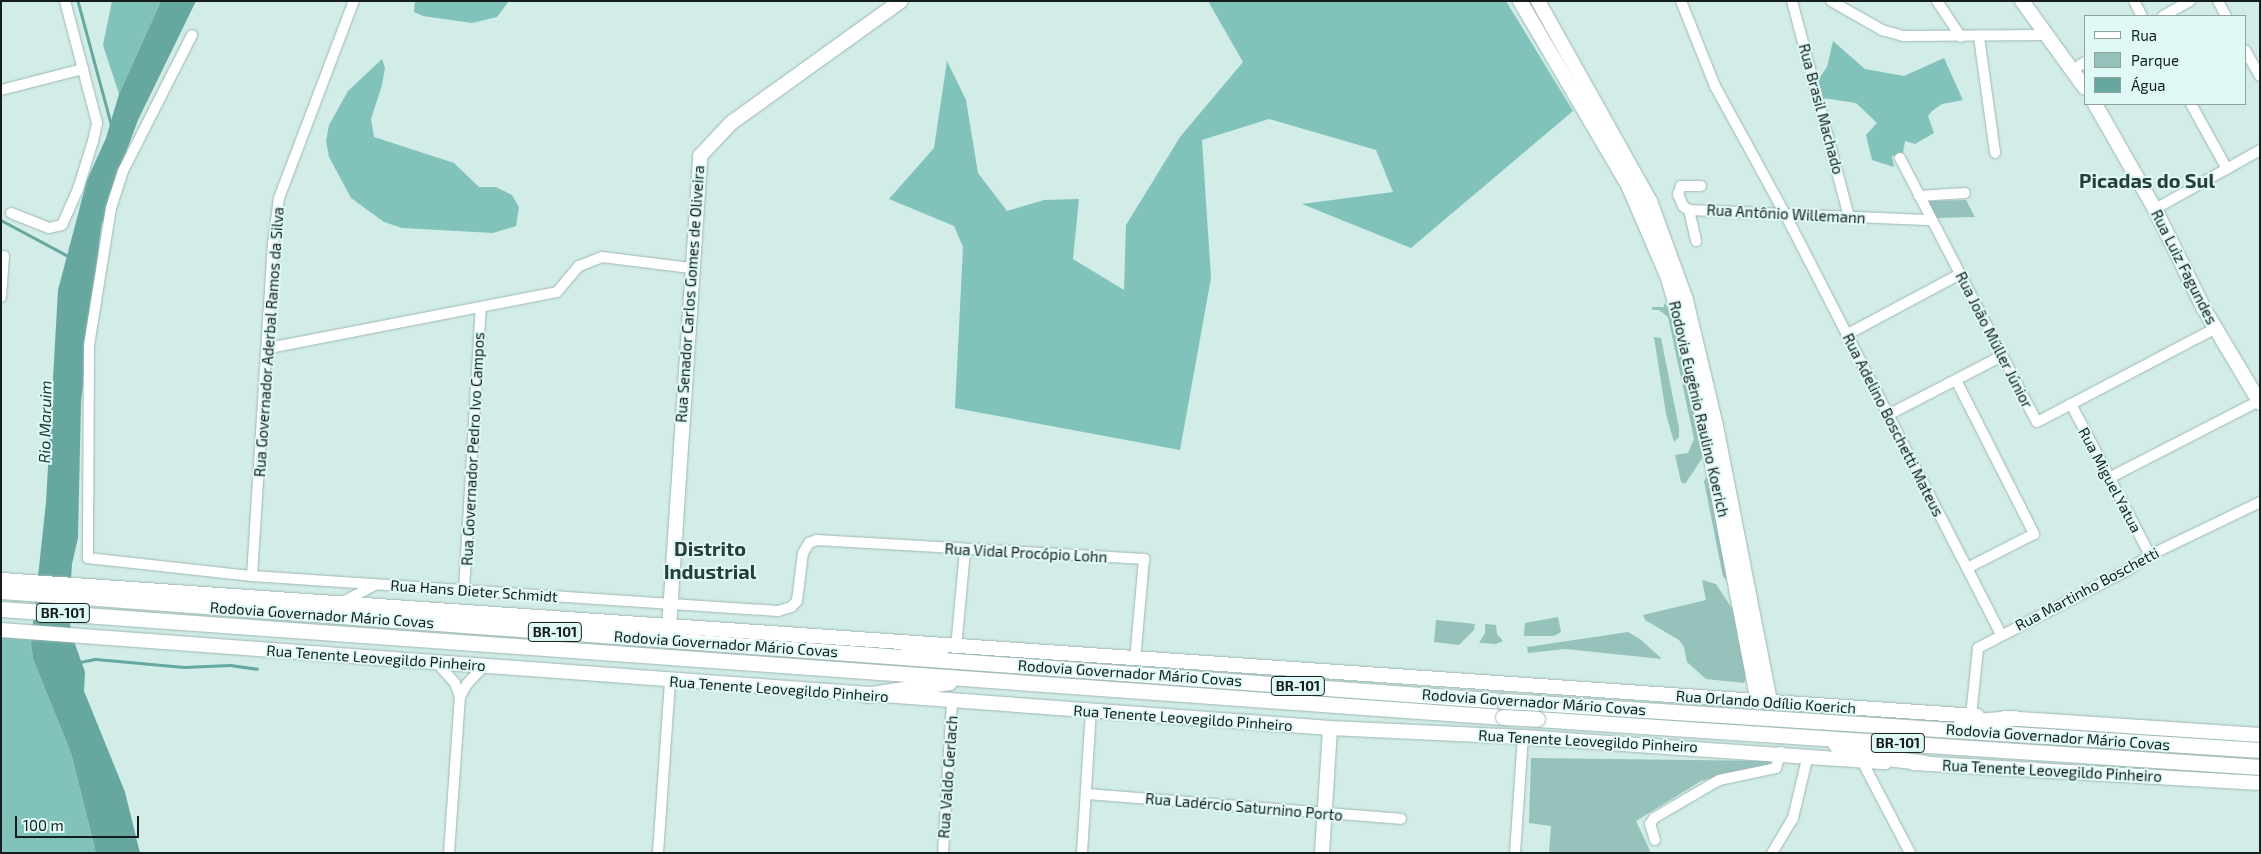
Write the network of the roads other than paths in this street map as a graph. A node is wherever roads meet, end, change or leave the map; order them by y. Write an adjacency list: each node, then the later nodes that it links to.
1 (65, 1): 23 (street)
2 (354, 1): 50 (street, Rua Governador Aderbal Ramos da Silva)
3 (901, 1): 44 (main road, Rua Senador Carlos Gomes de Oliveira)
4 (1520, 1): 87 (main road, Rodovia Eugênio Raulino Koerich)
5 (1538, 1): 87 (main road, Rodovia Eugênio Raulino Koerich)
6 (1680, 1): 39 (street, Rua Adelino Boschetti Mateus)
7 (1792, 1): 40 (street, Rua Brasil Machado)
8 (1831, 1): 19 (street)
9 (1937, 1): 19 (street)
10 (2022, 1): 18 (main road)
11 (2134, 1): 14 (street)
12 (2190, 1): 15 (street)
13 (2218, 1): 16 (street)
14 (2141, 15)
15 (2165, 15)
16 (2225, 15)
17 (192, 35): 62 (street, Rua Hans Dieter Schmidt)
18 (2047, 35): 20 (street); 22 (main road)
19 (1961, 37): 20 (street)
20 (1979, 37): 30 (street)
21 (2246, 52): 24 (street)
22 (2079, 66): 25 (main road)
23 (83, 69): 26 (street); 38 (street)
24 (2260, 76)
25 (2084, 84)
26 (1, 90)
27 (2096, 105): 36 (main road, Rua Luiz Fagundes)
28 (2192, 105): 32 (street)
29 (2260, 150): 32 (street)
30 (1995, 153)
31 (1900, 158): 35 (street, Rua João Müller Júnior)
32 (2227, 168): 36 (street)
33 (1701, 186): 37 (street, Rua Antônio Willemann)
34 (1965, 193): 35 (street)
35 (1919, 196): 41 (street, Rua João Müller Júnior)
36 (2155, 209): 48 (main road, Rua Luiz Fagundes)
37 (1689, 210): 39 (street, Rua Antônio Willemann); 42 (street)
38 (11, 213)
39 (1785, 214): 40 (street, Rua Antônio Willemann); 49 (street, Rua Adelino Boschetti Mateus)
40 (1849, 217): 41 (street, Rua Antônio Willemann)
41 (1932, 220): 45 (street, Rua João Müller Júnior)
42 (1696, 242)
43 (4, 256): 46 (street)
44 (690, 268): 47 (street); 70 (main road, Rua Senador Carlos Gomes de Oliveira)
45 (1960, 274): 49 (street); 51 (street, Rua João Müller Júnior)
46 (1, 297)
47 (481, 308): 50 (street); 66 (street, Rua Governador Pedro Ivo Campos)
48 (2216, 328): 53 (main road, Rua Luiz Fagundes); 54 (street, Rua João Müller Júnior)
49 (1846, 334): 55 (street, Rua Adelino Boschetti Mateus)
50 (269, 348): 62 (street, Rua Governador Aderbal Ramos da Silva)
51 (2002, 356): 52 (street); 54 (street, Rua João Müller Júnior)
52 (1956, 380): 55 (street); 61 (street)
53 (2259, 402): 56 (street)
54 (2071, 404): 56 (street, Rua Miguel Yatua)
55 (1888, 415): 61 (street, Rua Adelino Boschetti Mateus)
56 (2109, 478): 60 (street, Rua Miguel Yatua)
57 (2260, 502): 60 (street, Rua Martinho Boschetti)
58 (809, 542): 59 (street, Rua Vidal Procópio Lohn); 70 (street, Rua Hans Dieter Schmidt)
59 (965, 550): 76 (street); 77 (street, Rua Vidal Procópio Lohn)
60 (2150, 555): 74 (street, Rua Martinho Boschetti)
61 (1967, 568): 74 (street, Rua Adelino Boschetti Mateus)
62 (252, 576): 64 (street, Rua Hans Dieter Schmidt)
63 (1, 580): 65 (main road)
64 (376, 584): 66 (street, Rua Hans Dieter Schmidt); 69 (street)
65 (22, 586): 67 (highway, Rodovia Governador Mário Covas / BR-101); 68 (highway, Rodovia Governador Mário Covas / BR-101)
66 (464, 590): 70 (street, Rua Hans Dieter Schmidt)
67 (1, 591)
68 (105, 592): 69 (main road, Rua Orlando Odílio Koerich); 79 (highway, Rodovia Governador Mário Covas / BR-101)
69 (339, 604): 72 (main road, Rua Orlando Odílio Koerich)
70 (670, 604): 72 (main road, Rua Senador Carlos Gomes de Oliveira)
71 (1, 609): 81 (highway, Rodovia Governador Mário Covas / BR-101)
72 (669, 628): 75 (main road, Rua Orlando Odílio Koerich)
73 (1, 630): 78 (main road, Rua Tenente Leovegildo Pinheiro)
74 (2001, 635): 89 (street, Rua Martinho Boschetti)
75 (906, 644): 76 (main road, Rua Orlando Odílio Koerich); 79 (highway)
76 (956, 648): 77 (main road, Rua Orlando Odílio Koerich)
77 (1135, 659): 83 (main road, Rua Orlando Odílio Koerich)
78 (437, 663): 80 (main road, Rua Tenente Leovegildo Pinheiro); 85 (street)
79 (1006, 664): 91 (highway, Rodovia Governador Mário Covas / BR-101, bridge)
80 (484, 666): 82 (main road, Rua Tenente Leovegildo Pinheiro); 85 (street)
81 (970, 678): 84 (highway); 95 (highway, Rodovia Governador Mário Covas / BR-101, bridge)
82 (670, 681): 84 (main road, Rua Tenente Leovegildo Pinheiro); 108 (street)
83 (1526, 685): 87 (main road, Rua Orlando Odílio Koerich); 94 (main road)
84 (865, 695): 86 (main road, Rua Tenente Leovegildo Pinheiro)
85 (460, 697): 107 (street)
86 (952, 701): 88 (main road, Rua Tenente Leovegildo Pinheiro); 109 (street, Rua Valdo Gerlach)
87 (1764, 702): 89 (main road, Rua Orlando Odílio Koerich)
88 (1091, 711): 92 (main road, Rua Tenente Leovegildo Pinheiro); 103 (street)
89 (1971, 716): 90 (main road, Rua Orlando Odílio Koerich)
90 (2015, 718): 91 (highway); 93 (main road, Rua Orlando Odílio Koerich)
91 (1905, 726): 96 (highway, Rodovia Governador Mário Covas / BR-101)
92 (1330, 728): 94 (main road, Rua Tenente Leovegildo Pinheiro); 104 (main road)
93 (2260, 735)
94 (1523, 737): 97 (main road, Rua Tenente Leovegildo Pinheiro); 112 (street)
95 (1806, 737): 100 (highway); 101 (highway, Rodovia Governador Mário Covas / BR-101)
96 (2260, 750)
97 (1781, 752): 98 (main road, Rua Tenente Leovegildo Pinheiro); 106 (street)
98 (1808, 755): 99 (main road, Rua Tenente Leovegildo Pinheiro); 113 (street)
99 (1862, 760): 100 (main road, Rua Tenente Leovegildo Pinheiro); 114 (street)
100 (1925, 763): 102 (main road, Rua Tenente Leovegildo Pinheiro)
101 (2260, 767)
102 (2260, 783)
103 (1086, 794): 104 (street, Rua Ladércio Saturnino Porto); 110 (street)
104 (1324, 813): 105 (street, Rua Ladércio Saturnino Porto); 111 (main road)
105 (1402, 819)
106 (1655, 840)
107 (449, 853)
108 (658, 853)
109 (943, 853)
110 (1082, 853)
111 (1322, 853)
112 (1515, 853)
113 (1772, 853)
114 (1910, 853)

